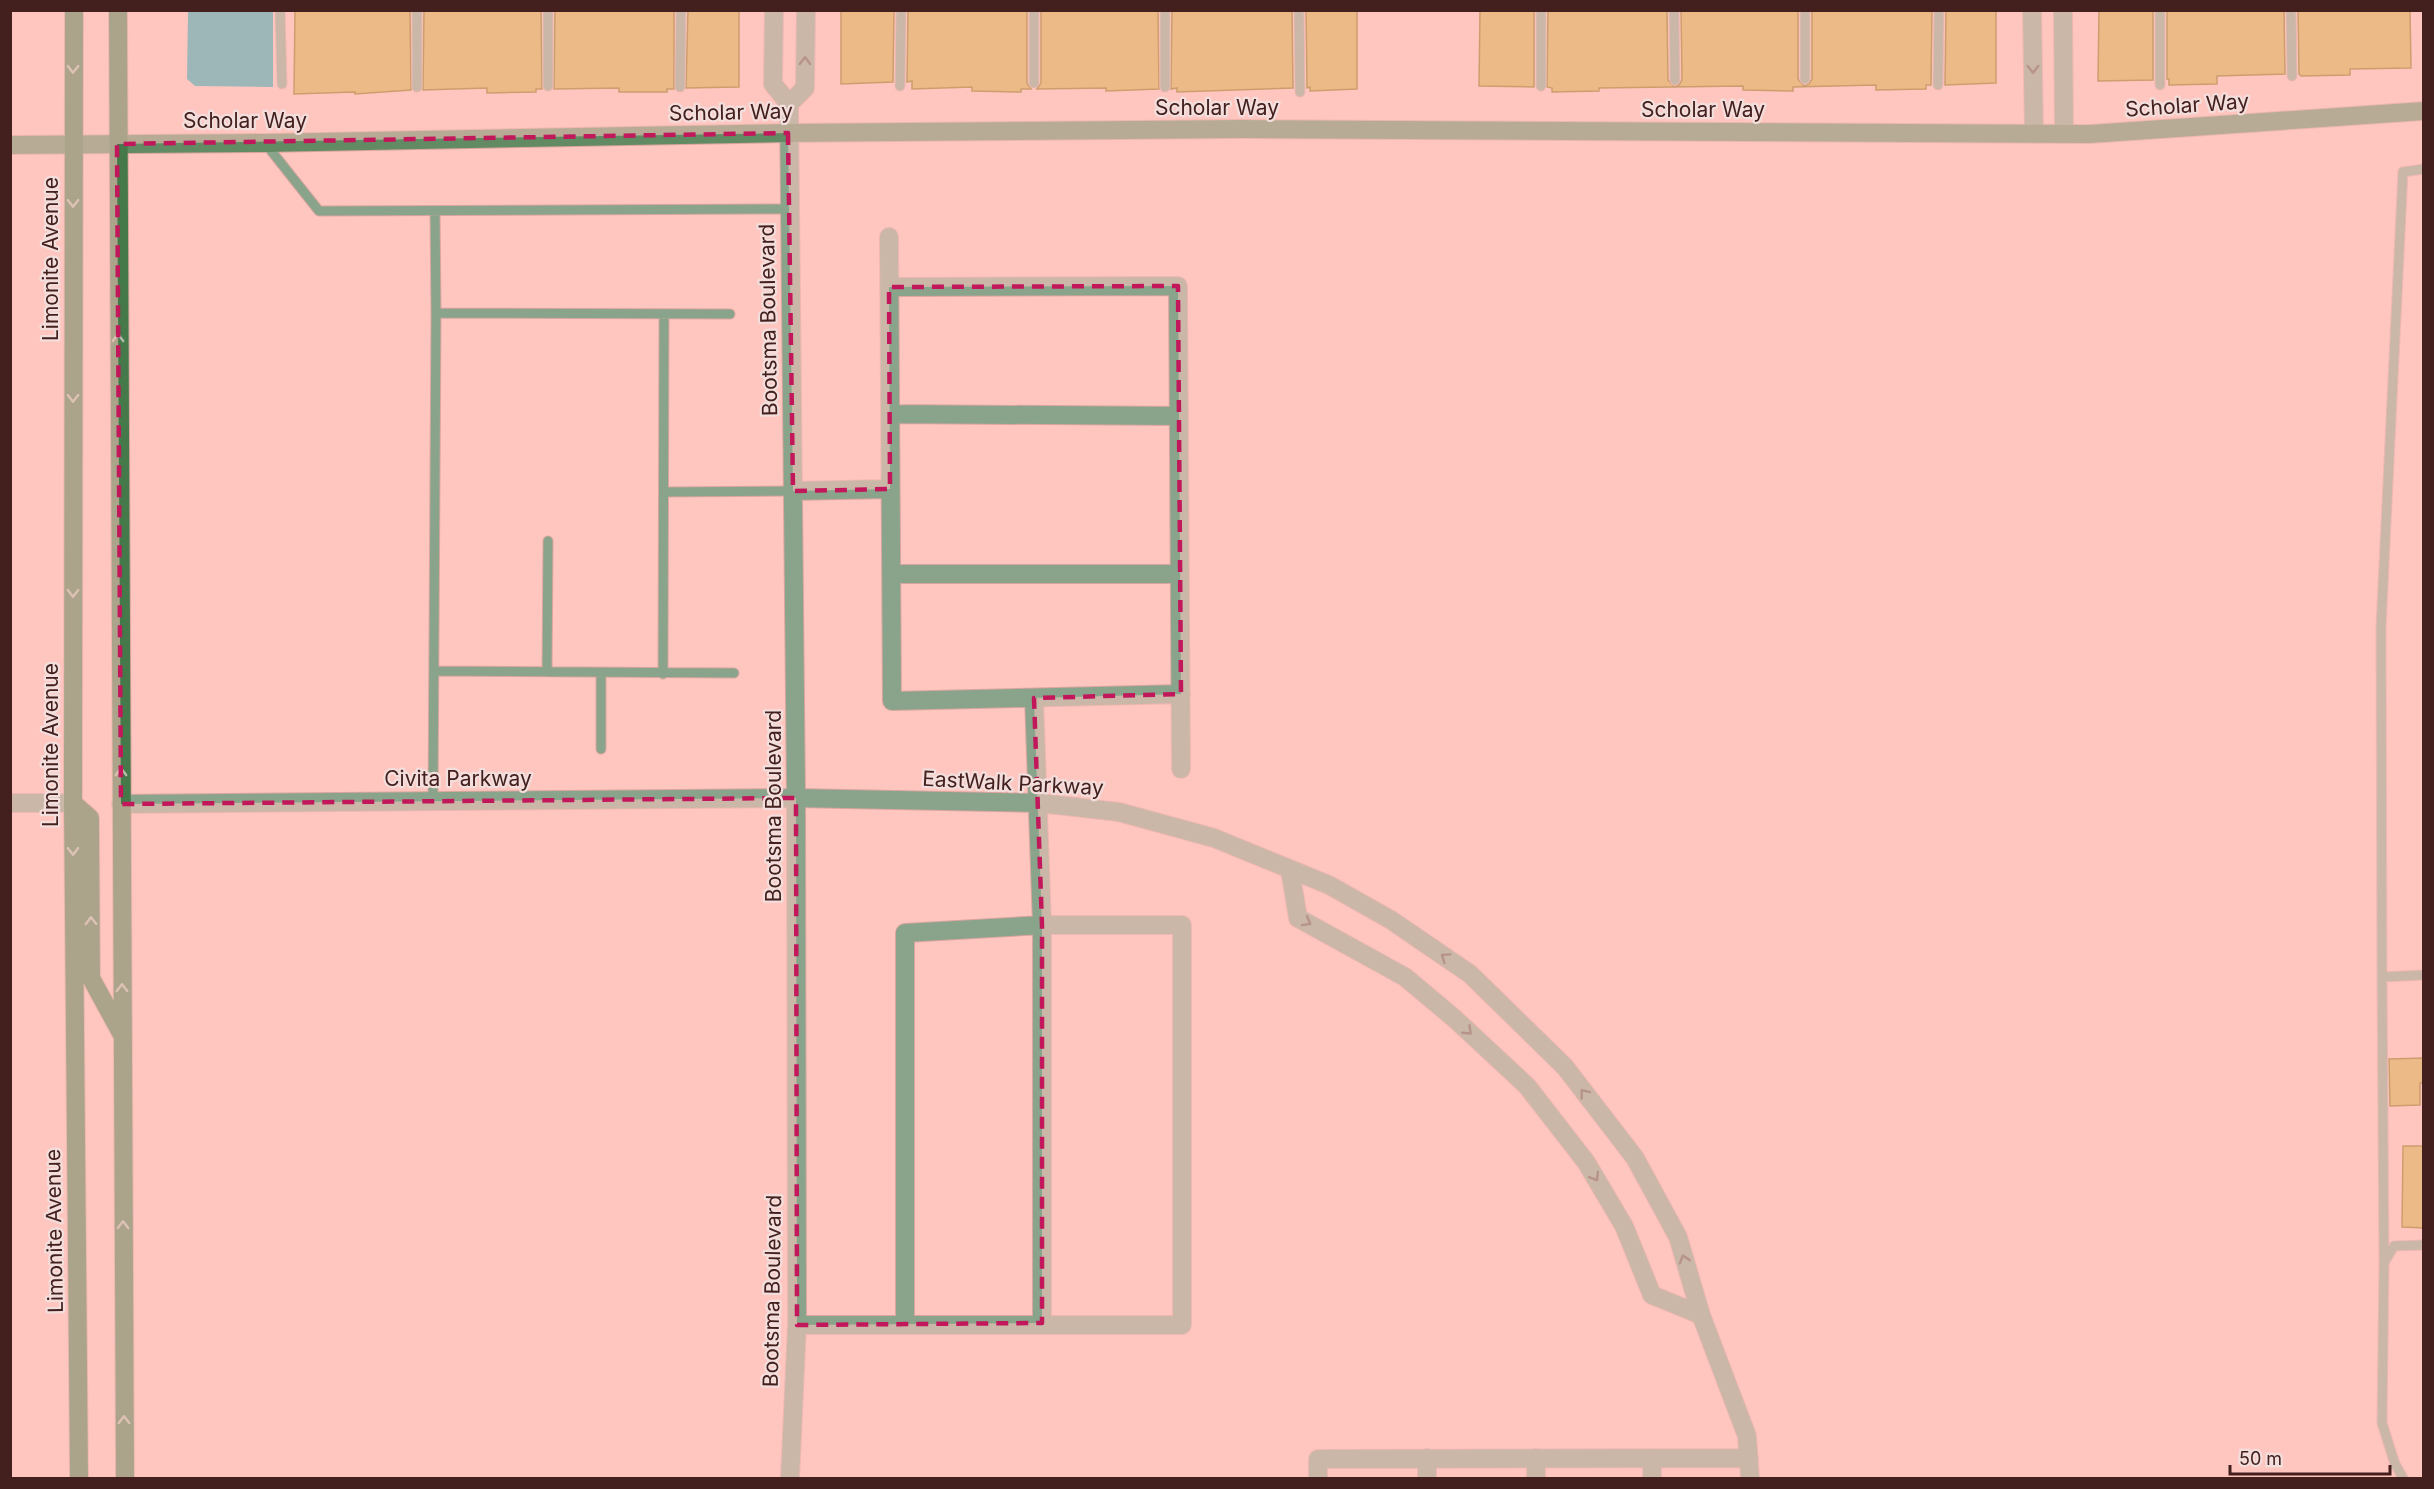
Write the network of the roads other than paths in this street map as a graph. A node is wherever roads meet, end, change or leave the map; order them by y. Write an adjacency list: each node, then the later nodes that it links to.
1 (74, 10): 43 (main road, Limonite Avenue, one-way to 43)
2 (118, 10): 41 (main road)
3 (280, 10): 25 (lane)
4 (417, 10): 31 (lane)
5 (548, 10): 28 (lane)
6 (681, 10): 32 (lane)
7 (774, 10): 35 (street)
8 (806, 10): 35 (street, one-way to 8)
9 (900, 10): 29 (lane)
10 (1034, 10): 24 (lane)
11 (1165, 10): 33 (lane)
12 (1299, 10): 34 (lane)
13 (1541, 10): 30 (lane)
14 (1674, 10): 23 (lane)
15 (1805, 10): 22 (lane)
16 (1938, 10): 26 (lane)
17 (2032, 10): 38 (street, one-way to 38)
18 (2063, 10): 39 (street)
19 (2160, 10): 27 (lane)
20 (2291, 10): 21 (lane)
21 (2292, 76)
22 (1805, 79)
23 (1674, 80)
24 (1034, 83)
25 (282, 84)
26 (1938, 85)
27 (2160, 85)
28 (548, 86)
29 (900, 86)
30 (1541, 86)
31 (417, 87)
32 (680, 87)
33 (1165, 87)
34 (1300, 92)
35 (789, 104): 37 (street, Bootsma Boulevard)
36 (2424, 111): 39 (street, Scholar Way)
37 (788, 133): 38 (street, Scholar Way); 40 (street, Scholar Way); 45 (street, Bootsma Boulevard)
38 (2034, 134): 39 (street, Scholar Way)
39 (2064, 134)
40 (265, 143): 41 (street, Scholar Way); 46 (lane)
41 (117, 144): 43 (street, Scholar Way); 74 (main road, one-way to 41)
42 (10, 145): 43 (street, Scholar Way)
43 (73, 145): 72 (main road, Limonite Avenue, one-way to 72)
44 (2424, 170): 78 (lane)
45 (789, 209): 46 (lane); 55 (street, Bootsma Boulevard)
46 (435, 211): 49 (lane)
47 (889, 237): 48 (street)
48 (889, 287): 52 (street); 53 (street)
49 (436, 313): 50 (lane); 60 (lane)
50 (664, 314): 51 (lane); 56 (lane)
51 (730, 314)
52 (890, 414): 53 (street); 54 (street)
53 (1179, 416): 59 (street)
54 (890, 489): 55 (street); 58 (street)
55 (793, 491): 56 (lane); 69 (street, Bootsma Boulevard)
56 (664, 492): 64 (lane)
57 (548, 541): 61 (lane)
58 (891, 573): 59 (street); 66 (street)
59 (1180, 573): 65 (street)
60 (434, 671): 61 (lane); 70 (lane)
61 (547, 672): 62 (lane)
62 (601, 673): 64 (lane); 67 (lane)
63 (734, 673): 64 (lane)
64 (663, 674)
65 (1180, 694): 66 (street); 68 (street)
66 (1034, 698): 73 (street)
67 (601, 749)
68 (1181, 769)
69 (796, 798): 70 (street, Civita Parkway); 73 (street, EastWalk Parkway); 85 (street, Bootsma Boulevard)
70 (433, 801): 74 (street, Civita Parkway)
71 (10, 803): 72 (street)
72 (73, 803): 79 (main road, one-way to 72); 90 (main road, Limonite Avenue, one-way to 90)
73 (1039, 803): 75 (street, EastWalk Parkway); 76 (street)
74 (121, 804): 79 (main road, one-way to 74)
75 (1290, 870): 82 (street, EastWalk Parkway, one-way to 75); 82 (street, one-way to 82)
76 (1042, 925): 83 (street); 83 (street); 84 (street)
77 (2424, 975): 78 (lane)
78 (2382, 977): 81 (lane)
79 (122, 1035): 91 (main road, one-way to 79)
80 (2424, 1245): 81 (lane)
81 (2384, 1263): 98 (lane)
82 (1701, 1315): 89 (street, EastWalk Parkway)
83 (1042, 1323): 84 (street)
84 (905, 1324): 85 (street)
85 (797, 1325): 92 (street, Bootsma Boulevard)
86 (1427, 1458): 87 (street); 93 (street); 94 (street)
87 (1536, 1458): 88 (street); 95 (street)
88 (1652, 1458): 89 (street); 96 (street)
89 (1749, 1458): 97 (street, EastWalk Parkway)
90 (79, 1479)
91 (124, 1479)
92 (790, 1479)
93 (1318, 1479)
94 (1427, 1479)
95 (1536, 1479)
96 (1652, 1479)
97 (1749, 1479)
98 (2403, 1479)

